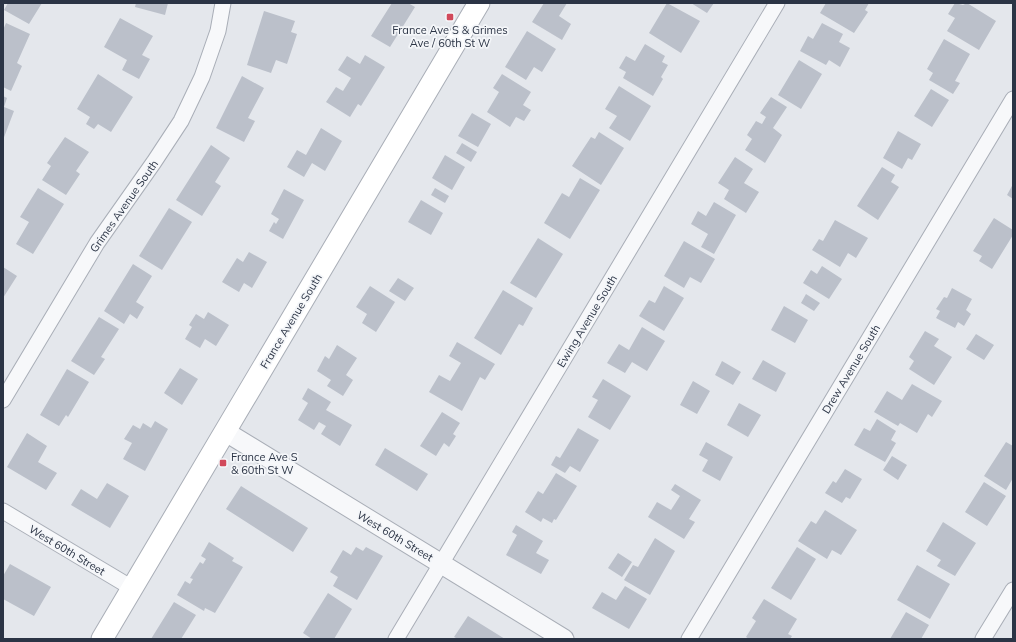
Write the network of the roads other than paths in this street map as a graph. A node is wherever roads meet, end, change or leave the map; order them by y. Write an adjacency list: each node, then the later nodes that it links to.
1 (223, 3): 5 (street, Grimes Avenue South)
2 (480, 3): 6 (main road, France Avenue South)
3 (777, 3): 8 (street, Ewing Avenue South)
4 (1013, 99): 14 (street, Drew Avenue South)
5 (3, 400)
6 (226, 432): 8 (street, West 60th Street); 9 (main road, France Avenue South)
7 (3, 511): 9 (street, West 60th Street)
8 (441, 564): 12 (street, Ewing Avenue South); 13 (street, West 60th Street)
9 (132, 588): 11 (main road, France Avenue South)
10 (1013, 590): 15 (street)
11 (102, 639)
12 (396, 639)
13 (564, 639)
14 (689, 639)
15 (983, 639)

